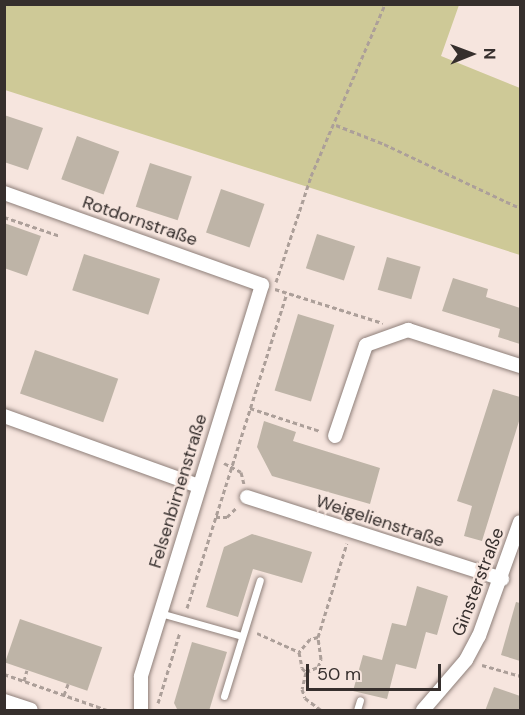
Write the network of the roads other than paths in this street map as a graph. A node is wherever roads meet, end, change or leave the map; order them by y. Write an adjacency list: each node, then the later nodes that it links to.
1 (4, 193): 2 (street, Rotdornstraße)
2 (268, 287): 6 (street, Felsenbirnenstraße)
3 (520, 366): 5 (street)
4 (4, 416): 6 (street)
5 (335, 436)
6 (198, 486): 11 (street, Felsenbirnenstraße)
7 (247, 497): 9 (street, Weigelienstraße)
8 (520, 522): 9 (street, Ginsterstraße)
9 (502, 579): 19 (street, Ginsterstraße)
10 (260, 580): 12 (lane)
11 (160, 613): 12 (lane); 17 (street, Felsenbirnenstraße)
12 (242, 636): 13 (lane)
13 (224, 696)
14 (360, 700): 18 (lane)
15 (4, 701): 16 (street)
16 (31, 711)
17 (141, 711)
18 (357, 711)
19 (423, 711)

